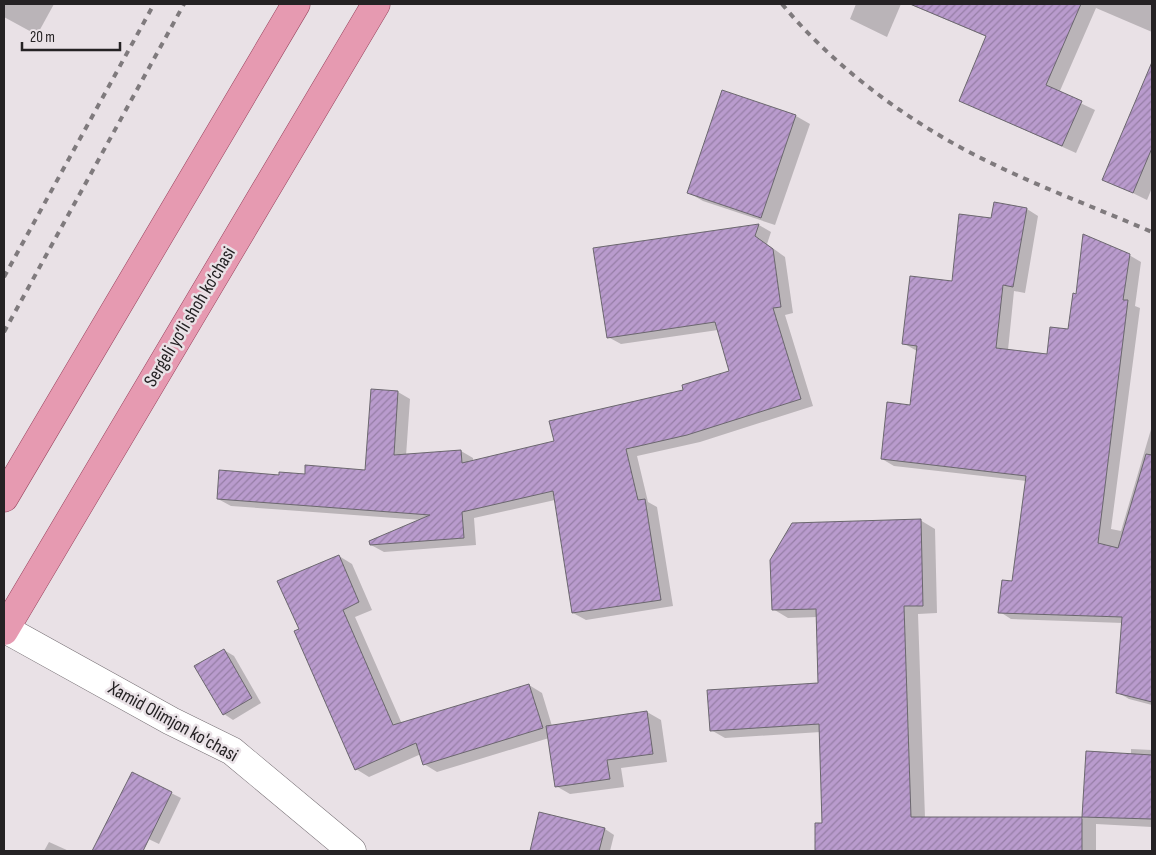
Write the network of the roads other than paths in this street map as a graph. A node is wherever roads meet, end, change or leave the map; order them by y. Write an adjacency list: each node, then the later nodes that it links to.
1 (296, 4): 3 (main road)
2 (376, 4): 4 (main road, Sergeli yo‘li shoh ko‘chasi)
3 (4, 498)
4 (4, 630): 5 (street, Xamid Olimjon ko'chasi)
5 (352, 851)

